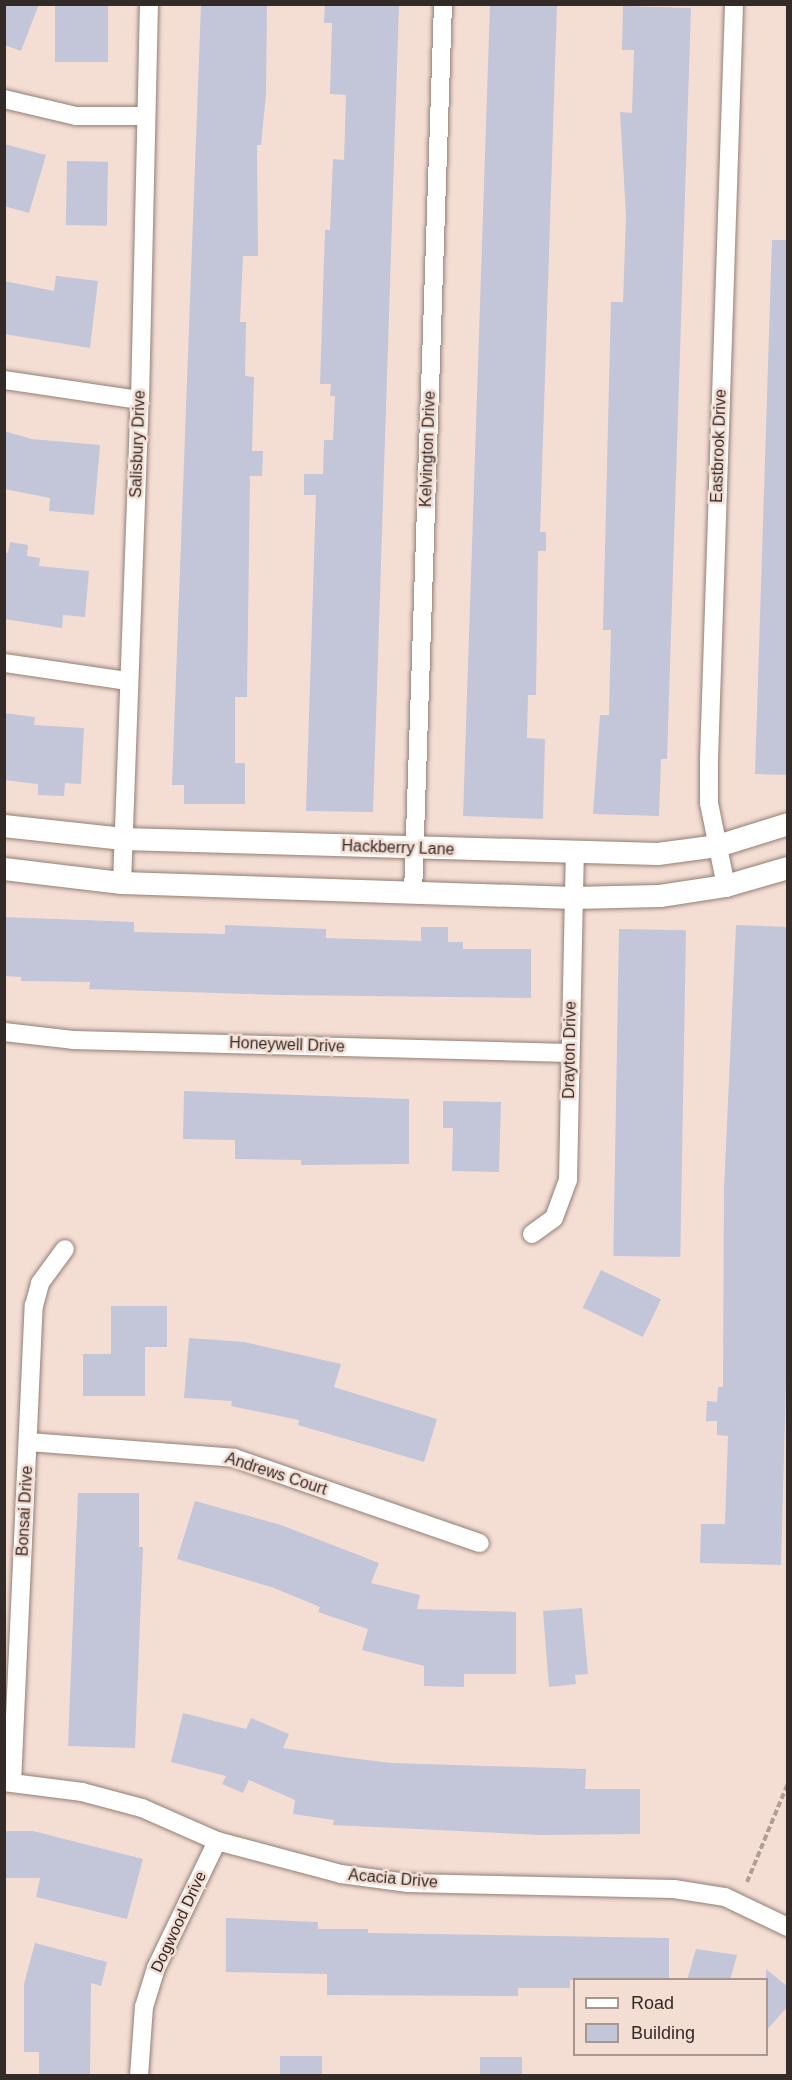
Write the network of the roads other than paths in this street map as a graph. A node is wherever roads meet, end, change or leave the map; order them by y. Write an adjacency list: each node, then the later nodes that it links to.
1 (148, 4): 5 (street, Salisbury Drive)
2 (443, 4): 14 (street, Kelvington Drive)
3 (734, 4): 13 (street, Eastbrook Drive)
4 (4, 99): 5 (street)
5 (144, 116): 7 (street, Salisbury Drive)
6 (4, 380): 7 (street)
7 (140, 400): 9 (street, Salisbury Drive)
8 (4, 663): 9 (street)
9 (128, 681): 12 (street, Salisbury Drive)
10 (788, 824): 13 (street, Hackberry Lane)
11 (4, 826): 12 (street, Hackberry Lane)
12 (123, 839): 14 (street, Hackberry Lane); 18 (street, Salisbury Drive)
13 (718, 846): 15 (street, Hackberry Lane); 19 (street, Eastbrook Drive)
14 (414, 849): 15 (street, Hackberry Lane); 20 (street, Kelvington Drive)
15 (575, 852): 21 (street, Drayton Drive)
16 (788, 868): 19 (street)
17 (4, 869): 18 (street)
18 (122, 883): 20 (street)
19 (726, 886): 21 (street)
20 (413, 894): 21 (street)
21 (573, 898): 23 (street, Drayton Drive)
22 (4, 1032): 23 (street, Honeywell Drive)
23 (570, 1053): 24 (street, Drayton Drive)
24 (532, 1234)
25 (65, 1249): 26 (street, Bonsai Drive)
26 (28, 1442): 27 (street, Andrews Court); 28 (street, Bonsai Drive)
27 (480, 1543)
28 (8, 1783): 29 (street, Acacia Drive)
29 (217, 1841): 30 (street, Acacia Drive); 31 (street, Dogwood Drive)
30 (788, 1927)
31 (140, 2076)

